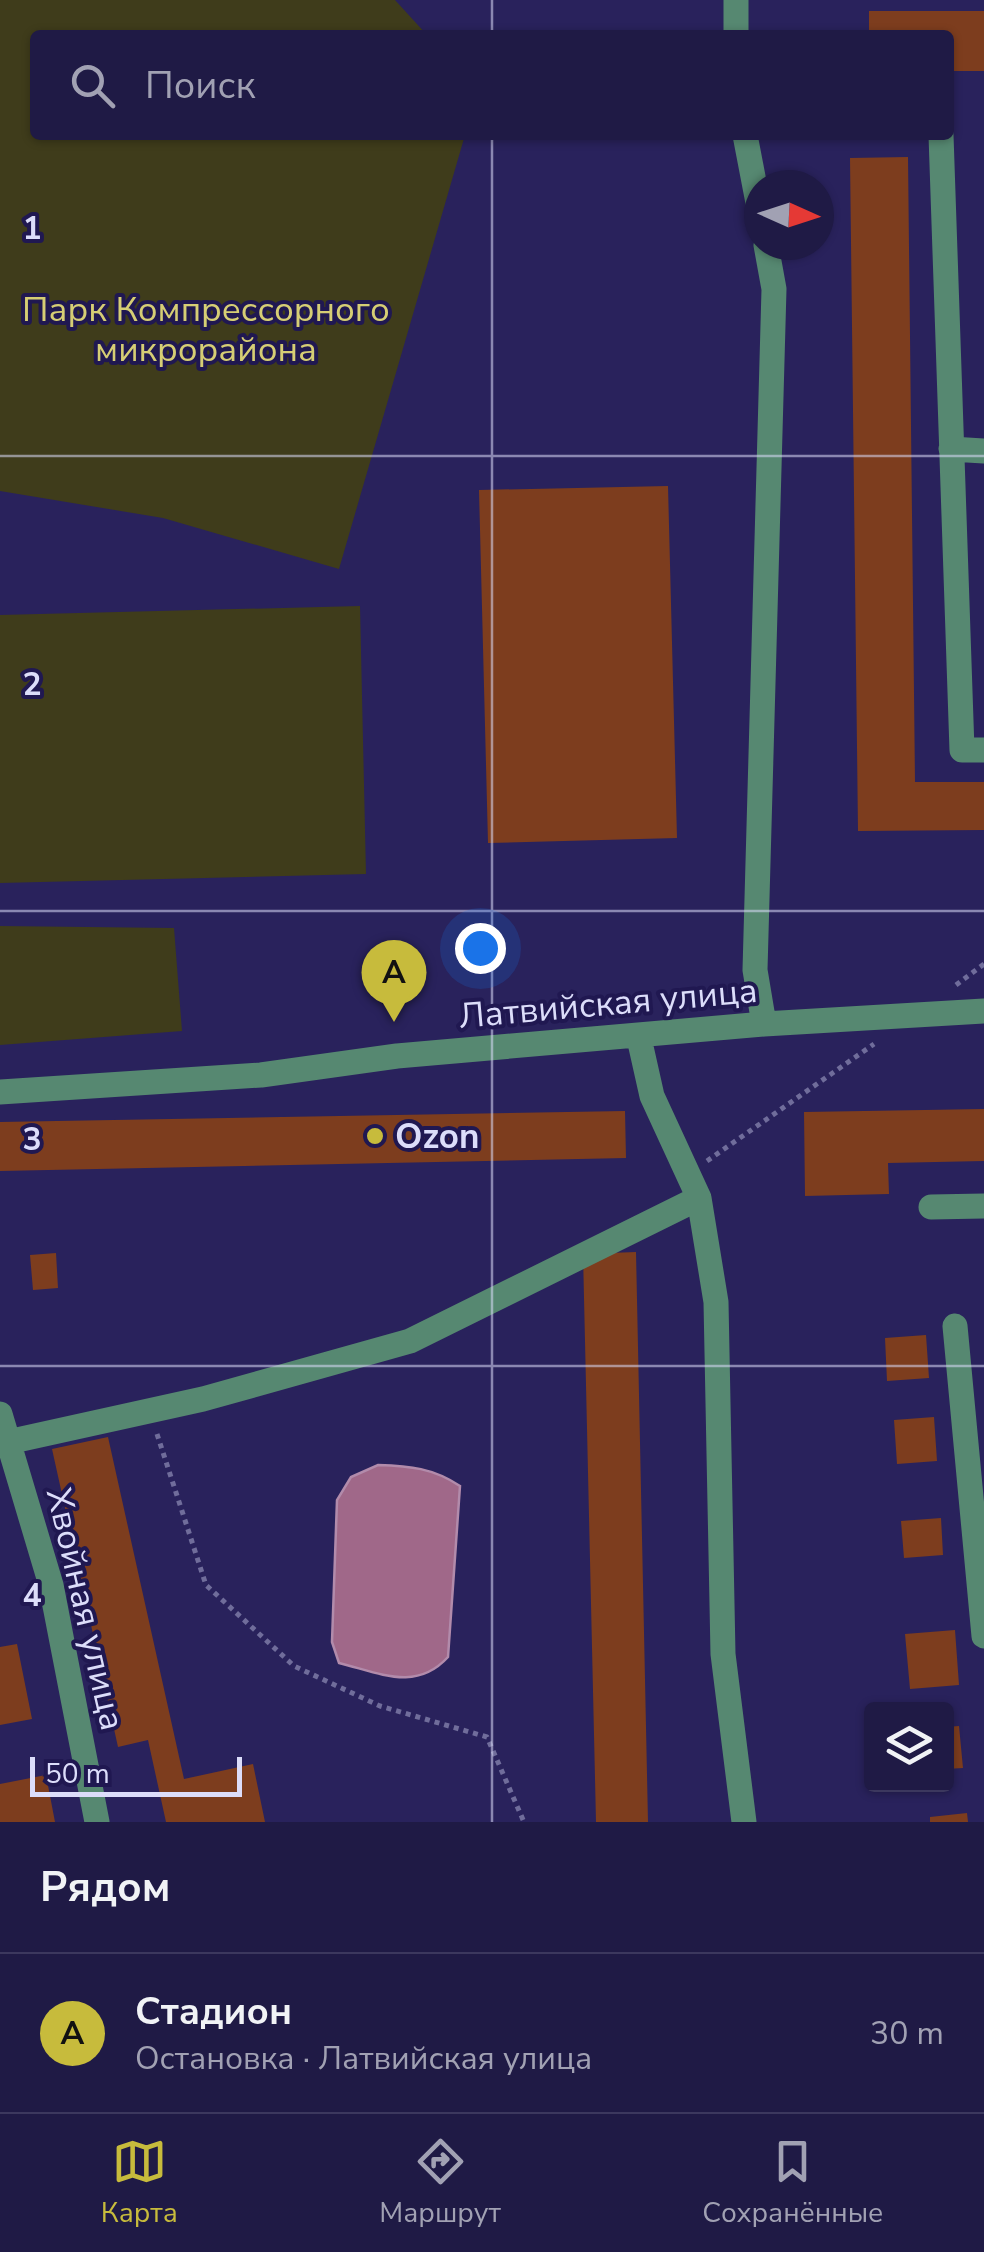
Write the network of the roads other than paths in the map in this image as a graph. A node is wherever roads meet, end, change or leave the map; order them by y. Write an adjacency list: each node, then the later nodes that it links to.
1 (736, 0): 2 (street)
2 (736, 30)
3 (746, 140): 5 (street)
4 (941, 140): 7 (street)
5 (752, 170)
6 (769, 260): 11 (street)
7 (951, 450): 8 (street); 9 (street)
8 (984, 451)
9 (984, 750)
10 (984, 1011): 11 (street, Латвийская улица)
11 (764, 1024): 12 (street, Латвийская улица)
12 (639, 1038): 13 (street, Латвийская улица); 14 (street)
13 (0, 1092)
14 (694, 1186): 19 (street); 22 (street)
15 (984, 1206): 16 (street)
16 (931, 1207)
17 (954, 1326): 20 (street)
18 (0, 1414): 19 (street, Хвойная улица)
19 (8, 1442): 21 (street, Хвойная улица)
20 (984, 1636)
21 (96, 1822)
22 (744, 1822)

